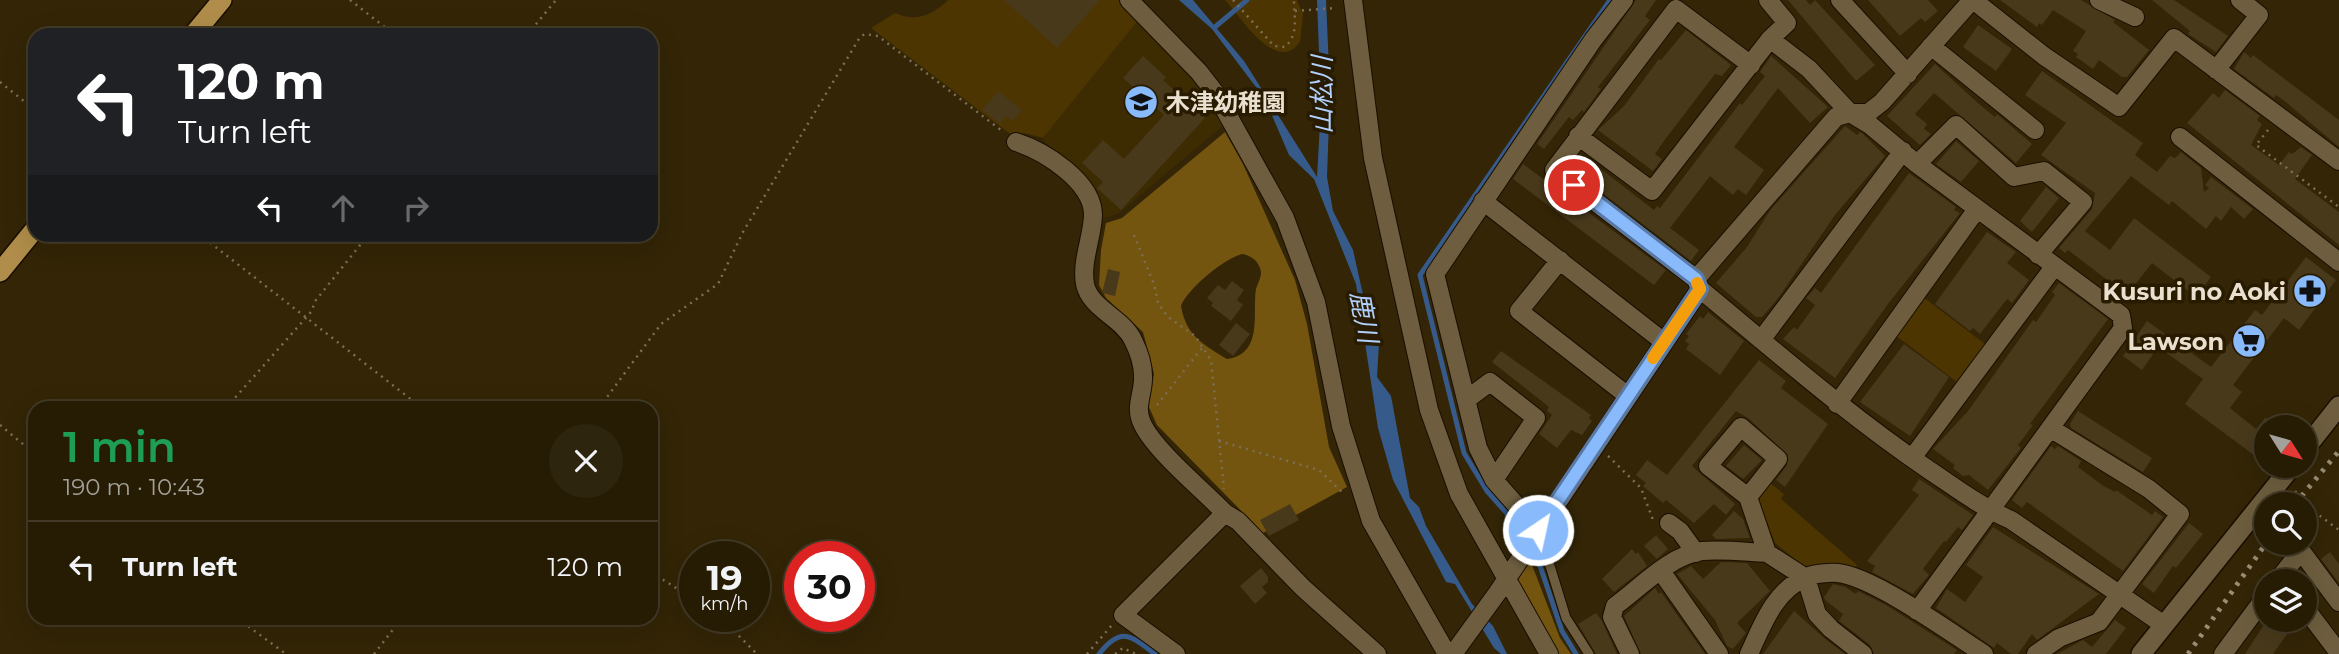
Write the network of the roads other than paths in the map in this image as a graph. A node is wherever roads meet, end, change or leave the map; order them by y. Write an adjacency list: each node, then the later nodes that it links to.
1 (222, 0): 11 (highway)
2 (1129, 0): 64 (street)
3 (1624, 0): 25 (street)
4 (1768, 0): 12 (street)
5 (1840, 0): 16 (street)
6 (1973, 0): 13 (street); 15 (street)
7 (2099, 0): 10 (street)
8 (2240, 0): 15 (street)
9 (1354, 3): 57 (street)
10 (2135, 17)
11 (199, 28)
12 (1770, 39): 14 (street); 17 (street)
13 (1931, 46): 16 (street); 18 (street)
14 (1751, 65): 19 (street); 19 (street)
15 (2216, 70): 23 (street)
16 (1908, 74): 17 (street)
17 (1850, 113): 22 (street); 33 (street)
18 (2035, 130)
19 (1578, 136): 33 (street)
20 (2180, 137): 30 (street)
21 (1016, 142): 47 (street)
22 (1903, 151): 24 (street); 34 (street)
23 (2339, 161)
24 (1917, 164): 26 (street); 28 (street)
25 (1483, 201): 29 (street); 37 (street)
26 (1977, 209): 28 (street); 38 (street)
27 (28, 238): 32 (highway)
28 (2038, 255): 31 (street)
29 (1560, 260): 35 (street); 36 (street)
30 (2339, 262)
31 (2054, 267): 40 (street); 42 (street)
32 (0, 272)
33 (1698, 284): 34 (street); 35 (street)
34 (1761, 340): 38 (street)
35 (1664, 342): 36 (street)
36 (1628, 396): 49 (street)
37 (1466, 400): 44 (street); 44 (street)
38 (1836, 404): 42 (street)
39 (2339, 406): 41 (street)
40 (2050, 428): 46 (street); 58 (street)
41 (2317, 434)
42 (1912, 458): 46 (street)
43 (2282, 478): 63 (street)
44 (1494, 480): 49 (street)
45 (1748, 497): 51 (street)
46 (1990, 511): 58 (street); 60 (street)
47 (1225, 513): 66 (street); 67 (street)
48 (1669, 523): 50 (street)
49 (1538, 530): 57 (street); 69 (lane)
50 (1696, 553): 51 (street); 54 (street)
51 (1767, 553): 56 (street)
52 (2289, 569): 53 (street)
53 (2314, 569)
54 (1661, 571): 70 (street); 71 (street)
55 (2317, 572): 59 (street)
56 (1806, 578): 60 (street); 72 (street); 73 (street)
57 (1502, 585): 64 (street); 68 (street)
58 (2120, 594): 63 (street); 75 (street)
59 (2339, 602)
60 (1917, 611): 74 (street)
61 (2254, 612): 77 (street)
62 (2317, 624): 65 (street)
63 (2164, 625): 76 (street)
64 (1452, 652)
65 (2339, 653)
66 (1175, 654)
67 (1377, 654)
68 (1549, 654)
69 (1589, 654)
70 (1630, 654)
71 (1718, 654)
72 (1749, 654)
73 (1863, 654)
74 (1984, 654)
75 (2036, 654)
76 (2141, 654)
77 (2223, 654)

